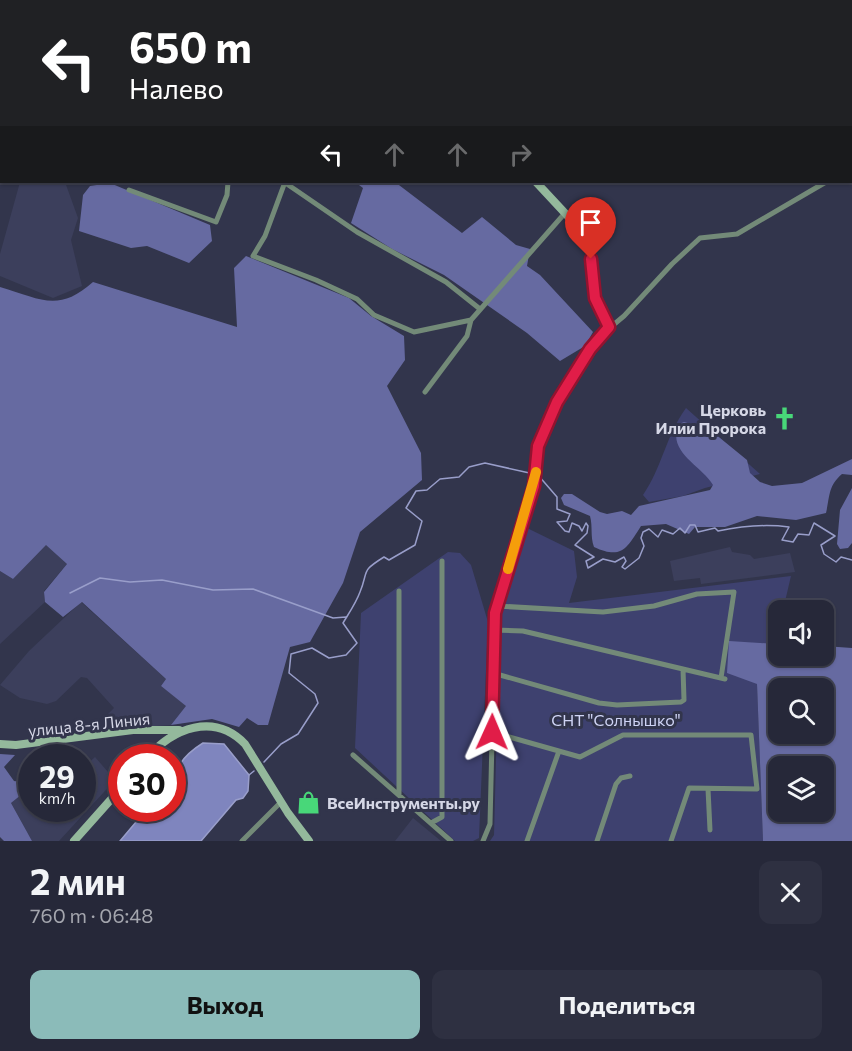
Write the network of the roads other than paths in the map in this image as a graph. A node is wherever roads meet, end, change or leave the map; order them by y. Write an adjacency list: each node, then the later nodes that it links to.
1 (228, 183): 6 (street)
2 (285, 183): 9 (street)
3 (286, 183): 8 (street)
4 (537, 183): 7 (street)
5 (823, 183): 10 (street)
6 (129, 190)
7 (565, 213): 8 (street); 10 (street)
8 (480, 309): 9 (street)
9 (471, 320): 11 (street)
10 (609, 327): 14 (street)
11 (425, 392)
12 (442, 561): 29 (street)
13 (399, 591): 26 (street)
14 (496, 606): 15 (street); 16 (street)
15 (494, 630): 16 (street); 17 (street)
16 (683, 669): 17 (street)
17 (493, 673): 19 (street)
18 (181, 730): 20 (street, улица 8-я Линия); 21 (street); 27 (street, улица 8-я Линия)
19 (492, 732): 22 (street); 35 (street)
20 (0, 744)
21 (159, 744)
22 (560, 751): 25 (street); 36 (street)
23 (353, 754): 26 (street)
24 (630, 776): 37 (street)
25 (708, 789): 30 (street); 38 (street)
26 (399, 795): 29 (street)
27 (281, 802): 32 (street); 33 (street, улица 8-я Линия)
28 (108, 803): 31 (street)
29 (431, 823): 34 (street)
30 (710, 830)
31 (74, 841)
32 (242, 841)
33 (309, 841)
34 (451, 841)
35 (483, 841)
36 (527, 841)
37 (597, 841)
38 (671, 841)

